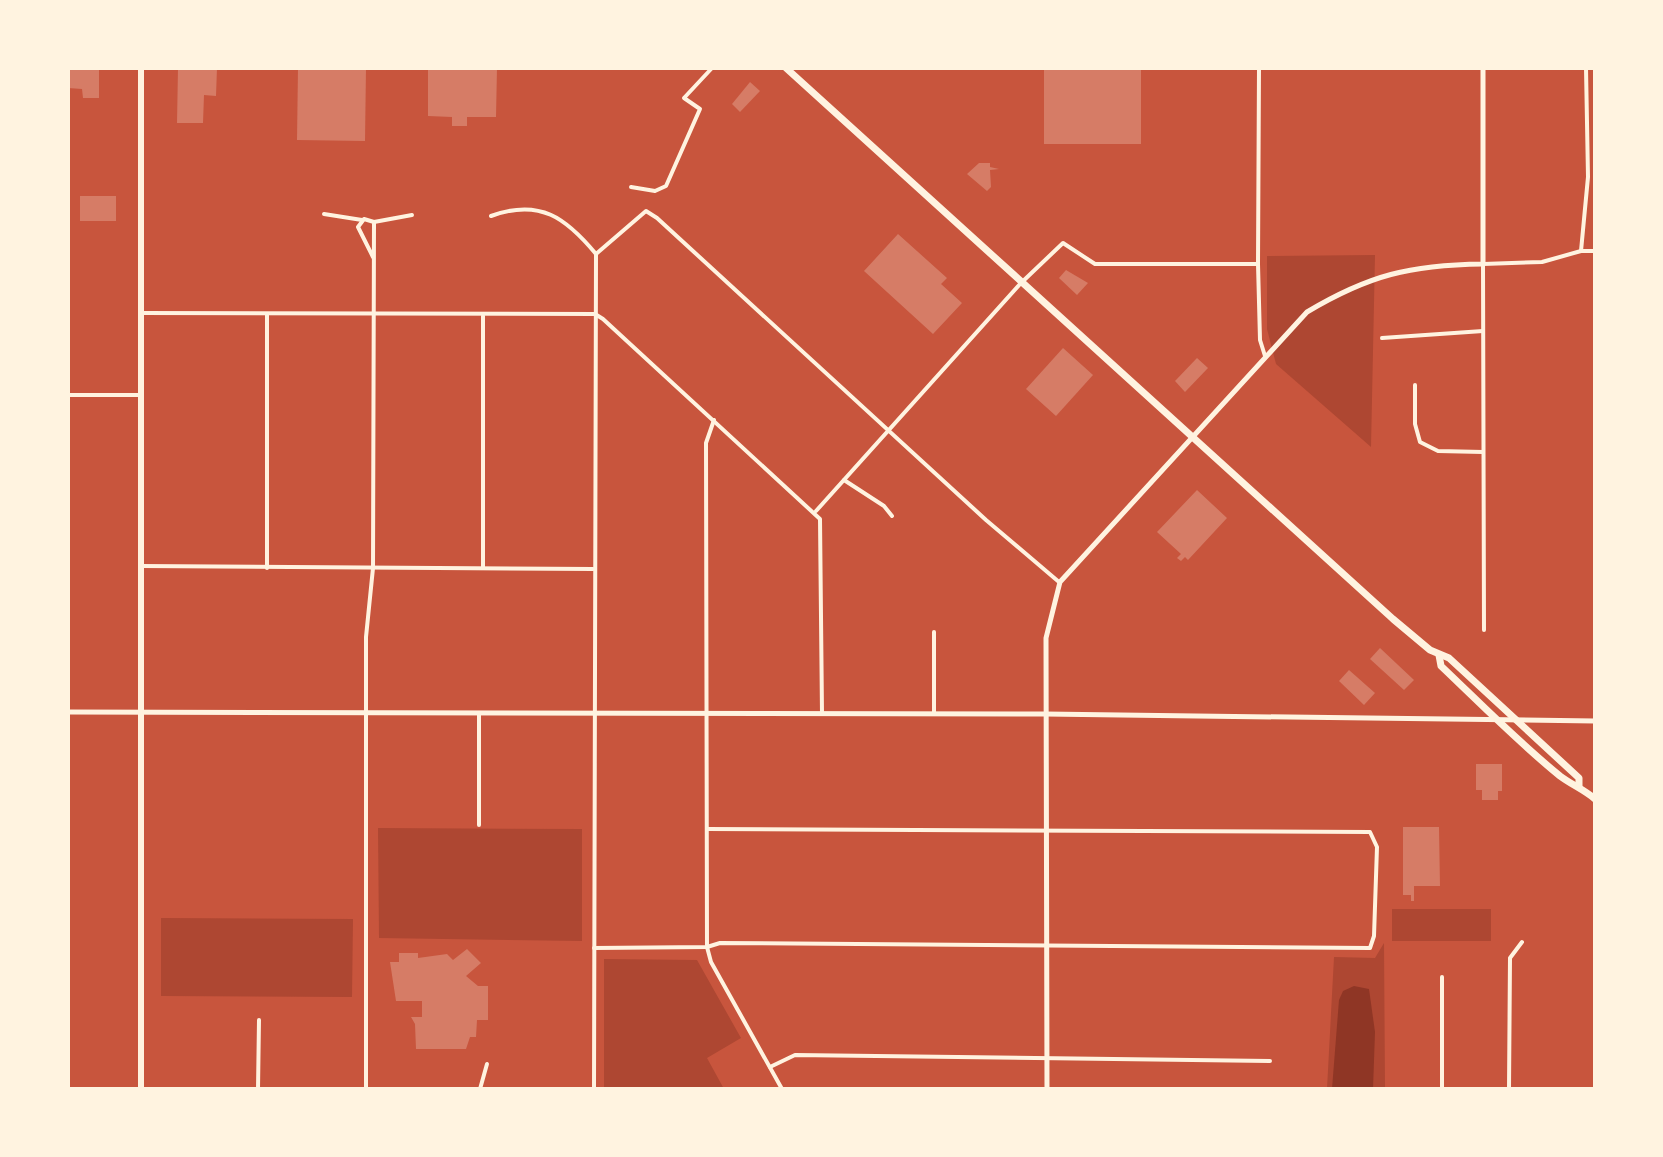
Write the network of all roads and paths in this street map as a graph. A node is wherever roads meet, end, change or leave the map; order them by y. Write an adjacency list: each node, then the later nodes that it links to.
1 (141, 68): 20 (main road)
2 (712, 68): 7 (street)
3 (786, 68): 19 (main road)
4 (1259, 68): 17 (street)
5 (1483, 68): 18 (street)
6 (1586, 68): 13 (street)
7 (631, 187)
8 (324, 214): 11 (street)
9 (412, 215): 12 (street)
10 (491, 216): 15 (street)
11 (362, 220): 12 (street); 16 (street)
12 (374, 222): 16 (street)
13 (1581, 251): 14 (street); 18 (street)
14 (1595, 251)
15 (596, 254): 21 (street); 32 (street)
16 (373, 257): 23 (street)
17 (1258, 264): 19 (street); 27 (street)
18 (1483, 264): 25 (street); 27 (street)
19 (1021, 283): 32 (street); 33 (main road)
20 (142, 313): 22 (street); 30 (main road)
21 (595, 314): 24 (street); 31 (street); 42 (street)
22 (267, 315): 23 (street); 39 (street)
23 (372, 315): 24 (street); 40 (street)
24 (483, 316): 41 (street)
25 (1483, 331): 26 (street); 34 (street)
26 (1382, 338)
27 (1265, 356): 33 (street)
28 (1415, 385): 34 (street)
29 (68, 395): 30 (street)
30 (142, 395): 38 (main road)
31 (715, 419): 36 (street); 52 (street)
32 (890, 430): 35 (street); 43 (street)
33 (1193, 437): 43 (street); 46 (main road)
34 (1483, 452): 44 (street)
35 (844, 480): 36 (street); 37 (street)
36 (816, 511): 53 (street)
37 (892, 516)
38 (141, 566): 39 (street); 48 (main road)
39 (267, 568): 40 (street)
40 (373, 568): 41 (street); 49 (street)
41 (483, 568): 42 (street)
42 (593, 569): 51 (street)
43 (1060, 582): 55 (street)
44 (1484, 630)
45 (934, 632): 54 (street)
46 (1439, 655): 56 (main road); 57 (main road)
47 (68, 712): 48 (street)
48 (140, 713): 49 (street); 74 (main road)
49 (366, 714): 50 (street); 76 (street)
50 (479, 714): 51 (street); 61 (street)
51 (595, 714): 52 (street); 67 (street)
52 (707, 714): 53 (street); 62 (street)
53 (822, 714): 54 (street)
54 (934, 714): 55 (street)
55 (1045, 714): 56 (street); 63 (street)
56 (1499, 721): 57 (street); 59 (main road)
57 (1517, 721): 58 (street); 59 (main road)
58 (1595, 721)
59 (1579, 786): 60 (main road)
60 (1595, 799)
61 (479, 825)
62 (707, 829): 63 (street); 66 (street)
63 (1047, 831): 65 (street); 65 (street)
64 (1522, 942): 82 (street)
65 (1046, 944): 66 (street); 70 (street)
66 (707, 947): 67 (street); 73 (street)
67 (594, 948): 78 (street)
68 (1442, 977): 81 (street)
69 (259, 1020): 75 (street)
70 (1047, 1058): 71 (street); 73 (street); 80 (street)
71 (1270, 1061)
72 (487, 1064): 77 (street)
73 (770, 1067): 79 (street)
74 (141, 1089)
75 (258, 1089)
76 (366, 1089)
77 (480, 1089)
78 (594, 1089)
79 (782, 1089)
80 (1047, 1089)
81 (1442, 1089)
82 (1509, 1089)

